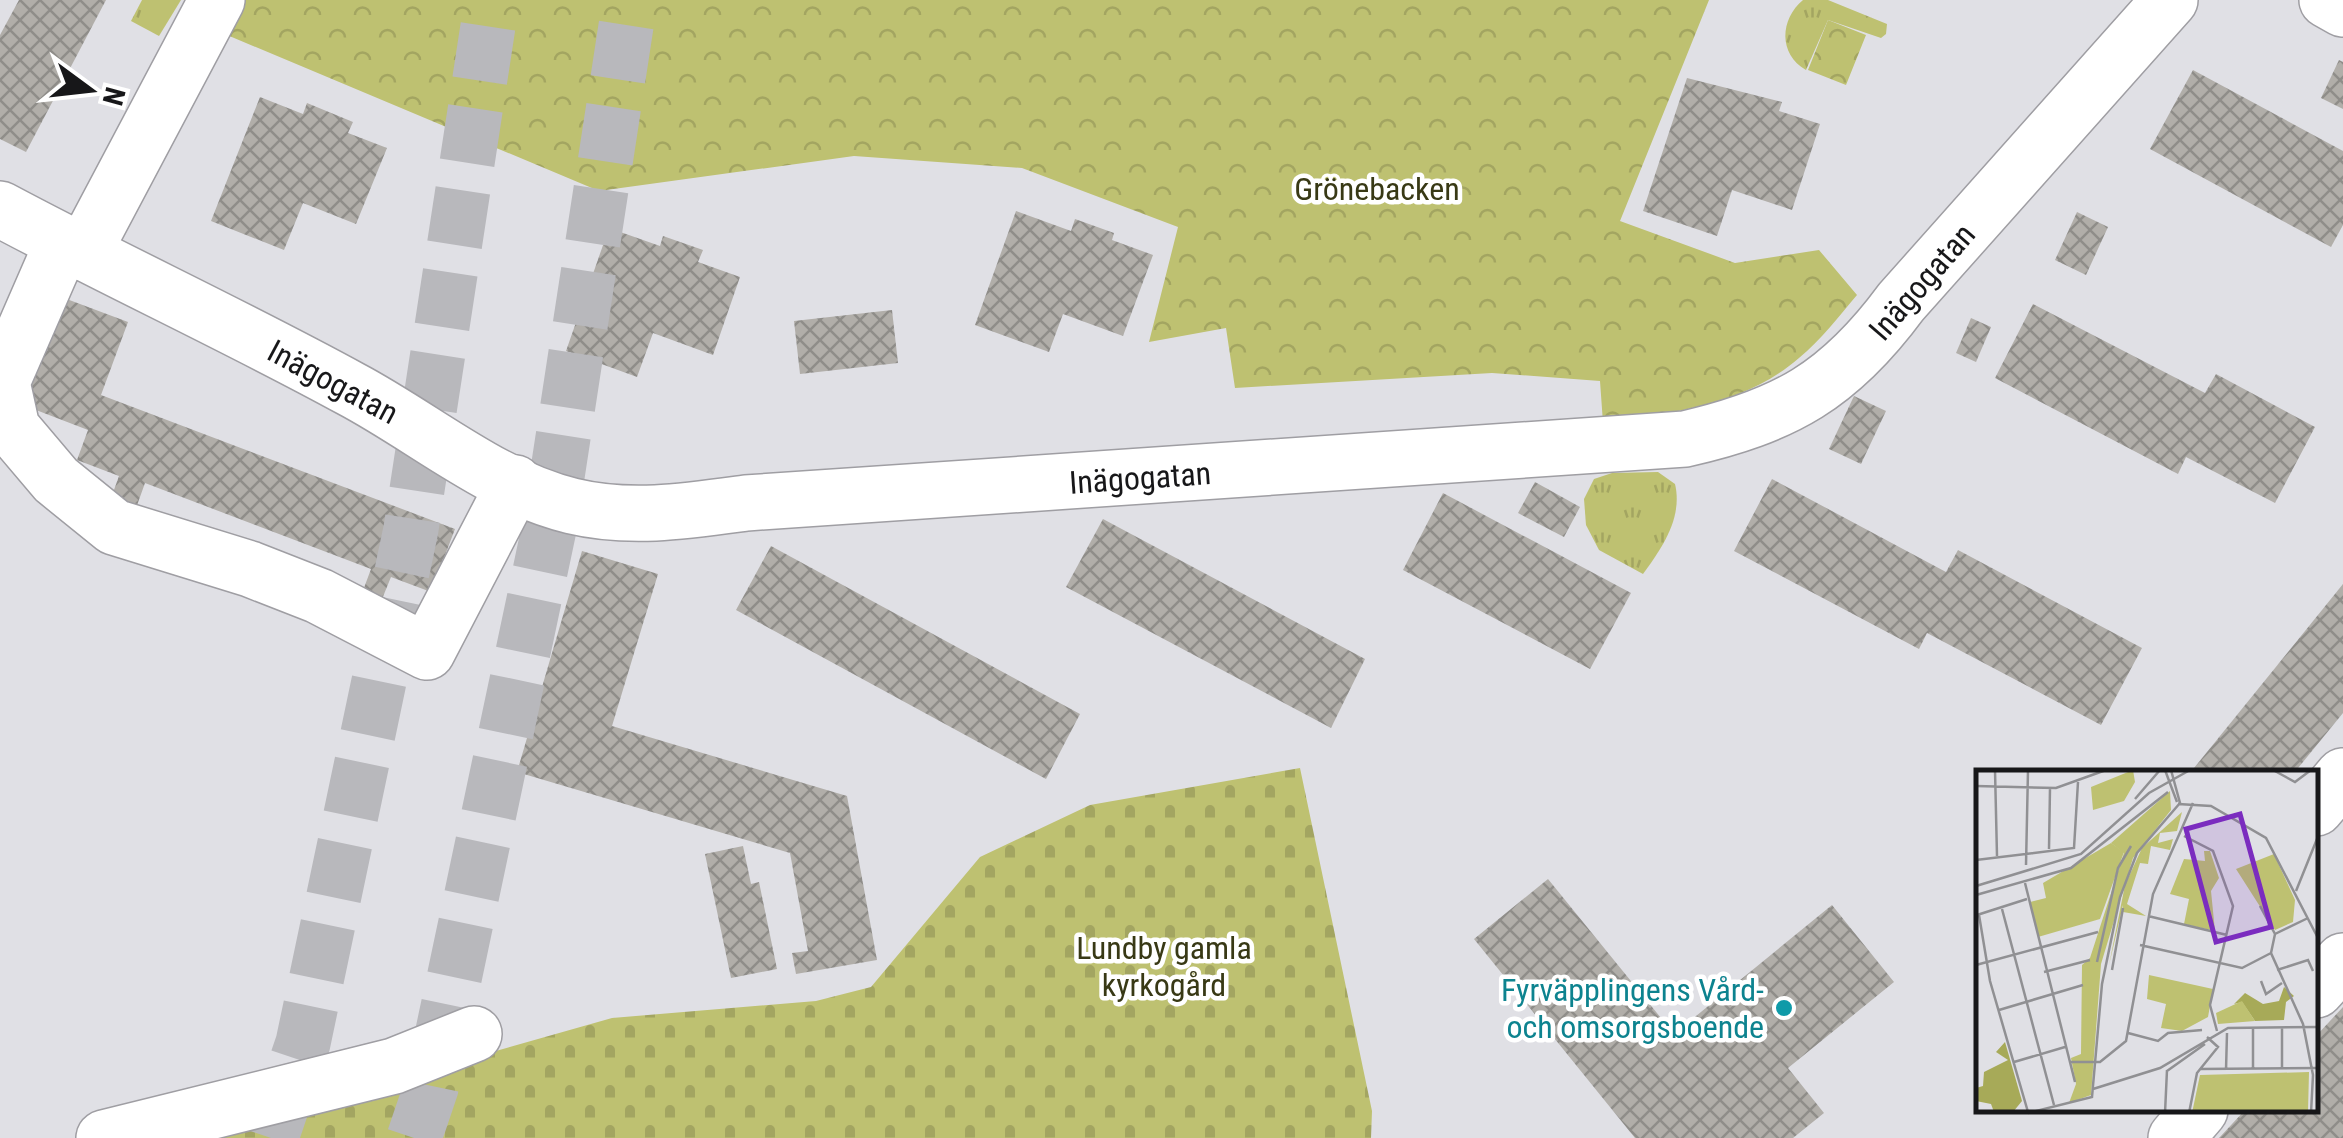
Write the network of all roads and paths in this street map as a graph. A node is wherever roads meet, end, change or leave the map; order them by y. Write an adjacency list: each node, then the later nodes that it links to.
1 (218, 0): 6 (street)
2 (2170, 0): 8 (street, Inägogatan)
3 (2327, 0): 4 (street)
4 (2343, 9)
5 (0, 209): 6 (street, Inägogatan)
6 (73, 248): 7 (street); 8 (street, Inägogatan)
7 (1, 398): 8 (street)
8 (514, 483)
9 (2343, 776): 10 (street)
10 (2318, 806)
11 (2343, 961): 12 (street)
12 (2318, 988)
13 (474, 1034): 15 (street)
14 (2197, 1113): 16 (street)
15 (104, 1138)
16 (2176, 1138)

